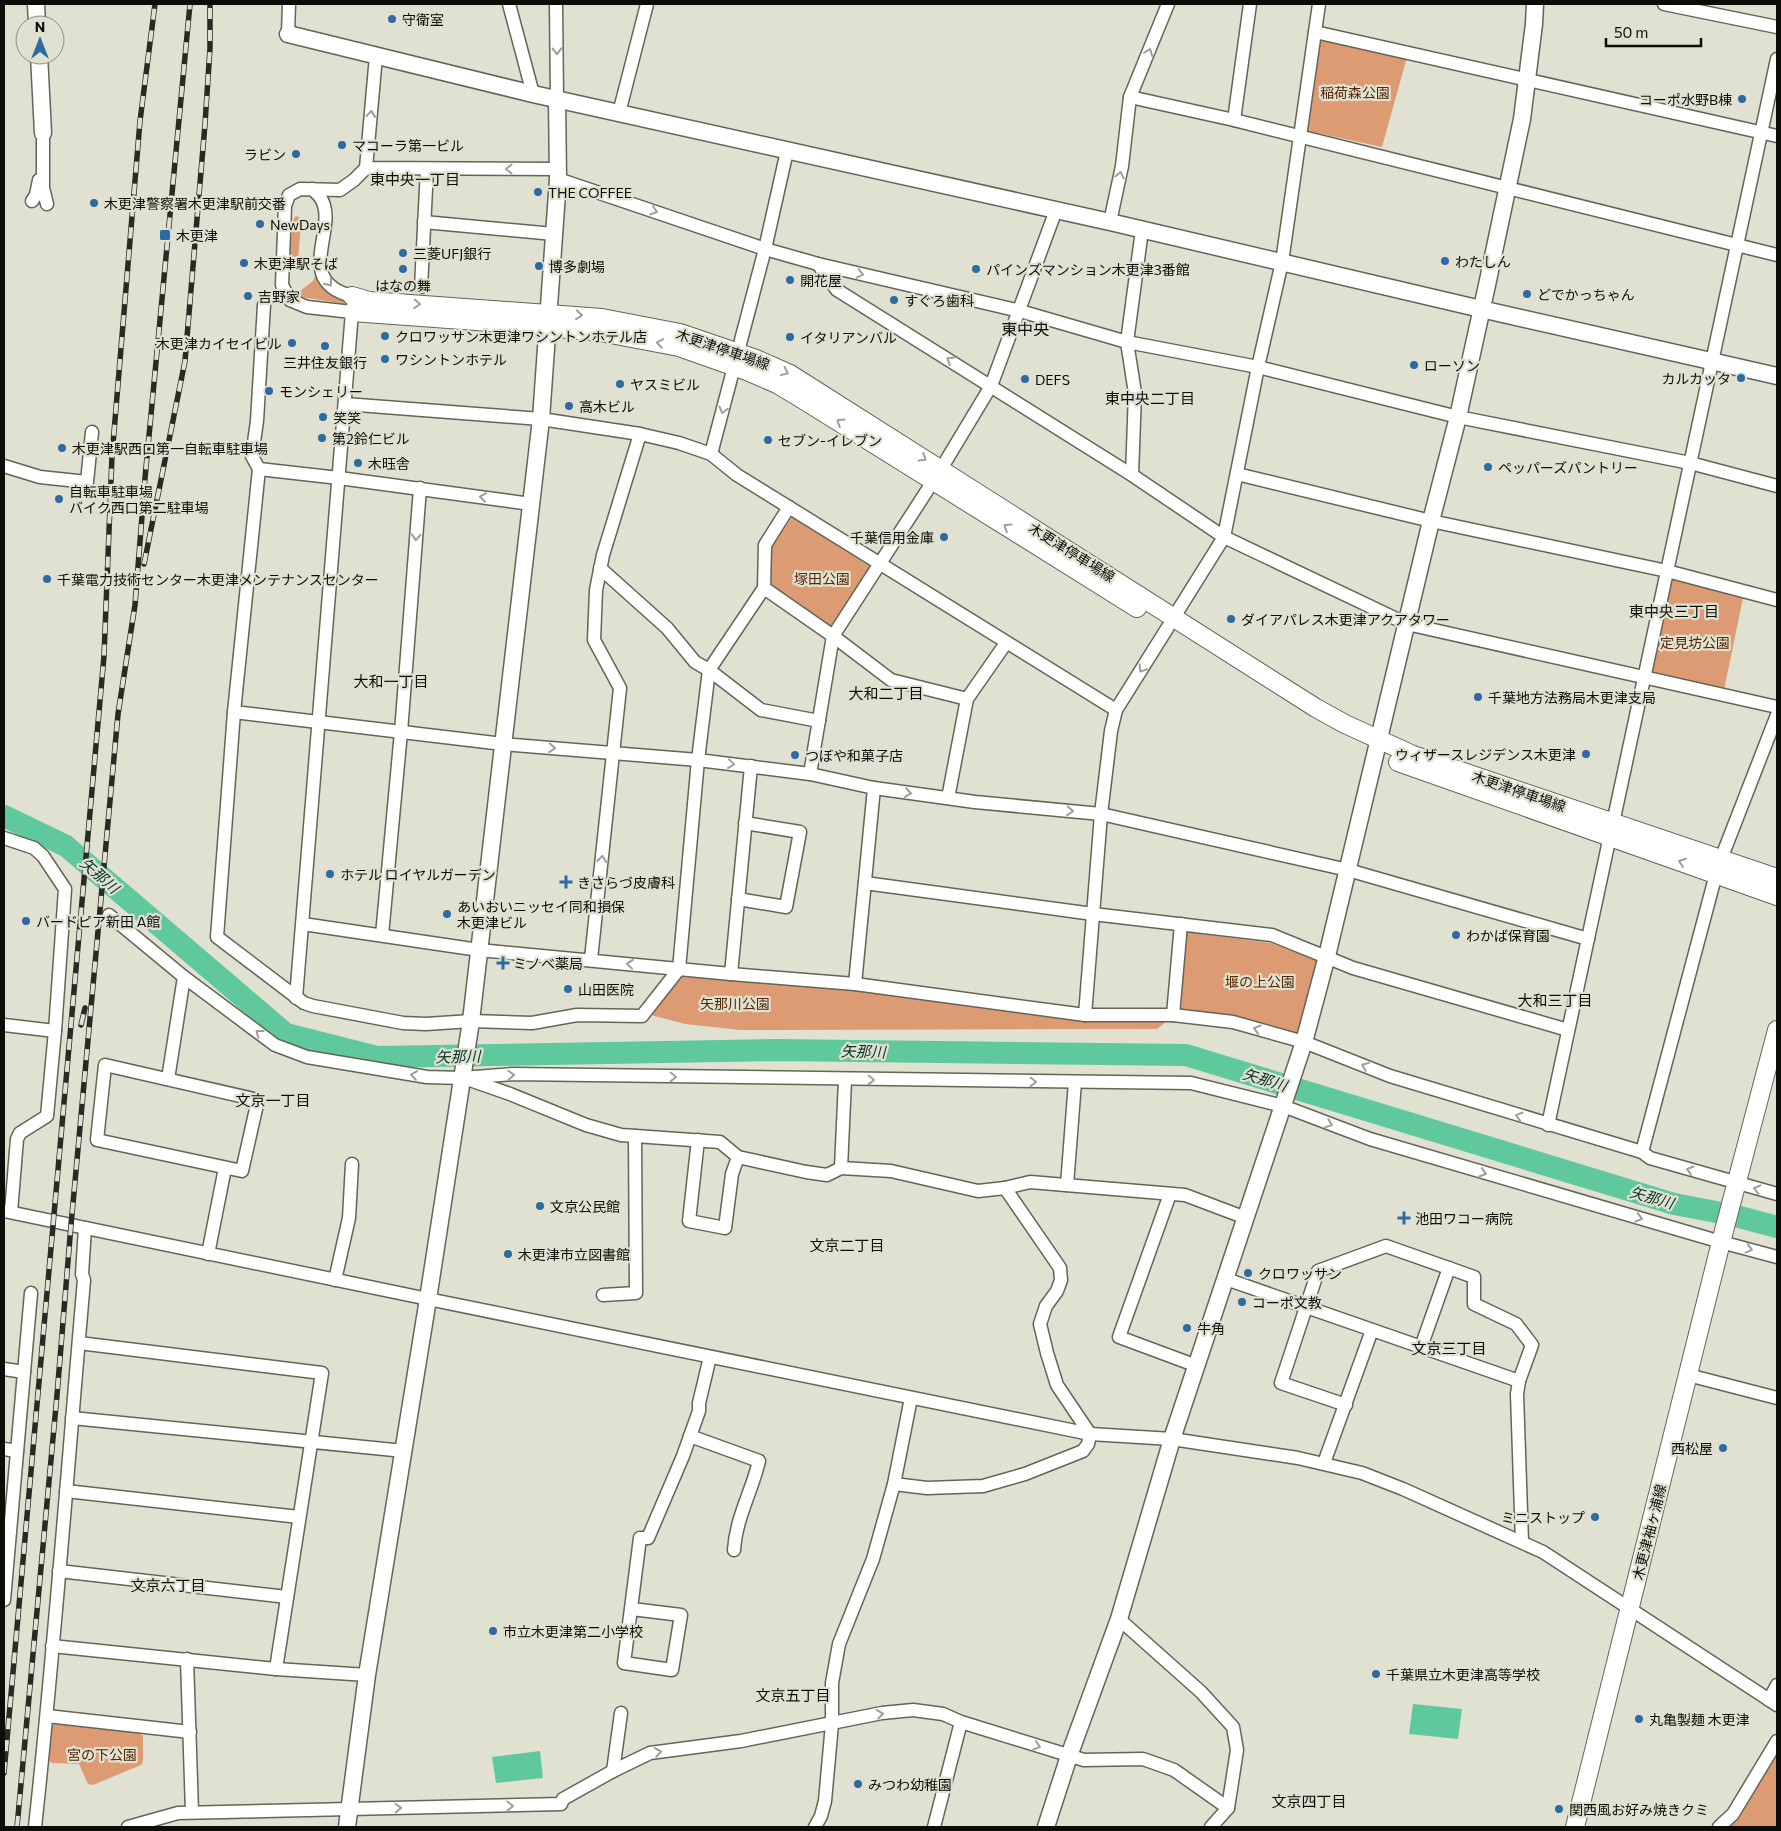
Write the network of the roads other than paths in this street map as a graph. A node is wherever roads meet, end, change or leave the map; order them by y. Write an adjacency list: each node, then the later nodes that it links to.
1 (289, 4): 12 (street)
2 (509, 4): 17 (street)
3 (556, 4): 19 (street, one-way to 19)
4 (647, 4): 20 (street)
5 (1168, 4): 18 (street, one-way to 5)
6 (1250, 4): 21 (street)
7 (1319, 4): 11 (street)
8 (1535, 4): 16 (street)
9 (1664, 4): 10 (street)
10 (1777, 27)
11 (1315, 32): 16 (street); 25 (street)
12 (288, 34): 13 (street)
13 (376, 56): 17 (street); 27 (street, one-way to 13)
14 (1777, 59): 23 (street)
15 (40, 65): 22 (street)
16 (1527, 80): 23 (street); 30 (street)
17 (533, 94): 19 (street)
18 (1130, 97): 21 (street); 36 (street, one-way to 18)
19 (557, 99): 20 (street); 29 (street)
20 (619, 113): 26 (street)
21 (1234, 120): 25 (street)
22 (43, 132): 32 (street); 33 (street)
23 (1762, 132): 24 (street); 39 (street)
24 (1777, 136)
25 (1300, 137): 30 (street); 42 (street)
26 (787, 151): 34 (street); 40 (street)
27 (366, 168): 28 (street); 31 (street)
28 (427, 169): 29 (street, one-way to 28); 35 (street)
29 (558, 174): 38 (street); 40 (street, one-way to 40)
30 (1507, 188): 39 (street); 47 (street)
31 (312, 189): 45 (street, one-way to 45); 45 (street)
32 (32, 202)
33 (47, 204)
34 (1056, 210): 36 (street); 48 (street)
35 (424, 222): 38 (street); 44 (street)
36 (1110, 222): 37 (street)
37 (1142, 230): 42 (street); 50 (street)
38 (554, 234): 49 (street)
39 (1738, 246): 41 (street); 52 (street)
40 (765, 249): 43 (street); 51 (street)
41 (1777, 255)
42 (1282, 262): 47 (street); 53 (street)
43 (818, 264): 48 (street, one-way to 48); 55 (street, one-way to 43)
44 (420, 287)
45 (352, 304): 49 (main road, 木更津停車場線); 56 (street)
46 (264, 305): 64 (street)
47 (1481, 309): 52 (street); 57 (street)
48 (1020, 311): 50 (street); 55 (street)
49 (548, 320): 51 (main road, 木更津停車場線); 58 (street)
50 (1127, 342): 53 (street); 67 (street)
51 (736, 360): 61 (street, one-way to 61); 66 (main road, 木更津停車場線)
52 (1712, 360): 54 (street); 62 (street)
53 (1258, 366): 57 (street); 65 (street)
54 (1777, 376)
55 (991, 386): 66 (street); 67 (street)
56 (345, 404): 58 (street); 68 (street)
57 (1458, 417): 62 (street); 73 (street)
58 (541, 419): 60 (street); 71 (street)
59 (92, 432): 63 (street)
60 (640, 434): 61 (street); 76 (street)
61 (711, 454): 72 (street)
62 (1690, 463): 69 (street); 77 (street)
63 (4, 466)
64 (259, 469): 68 (street); 89 (street)
65 (1237, 474): 73 (street); 74 (street)
66 (938, 475): 75 (street); 80 (main road, 木更津停車場線)
67 (1132, 475): 74 (street)
68 (339, 478): 70 (street); 92 (street)
69 (1777, 486)
70 (420, 488): 71 (street, one-way to 70); 93 (street, one-way to 93)
71 (531, 504): 94 (street)
72 (789, 507): 75 (street); 78 (street)
73 (1432, 521): 77 (street); 81 (street)
74 (1224, 537): 80 (street); 81 (street)
75 (880, 564): 82 (street); 83 (street)
76 (600, 568): 84 (street); 96 (street)
77 (1666, 571): 79 (street); 85 (street)
78 (764, 588): 82 (street); 84 (street)
79 (1777, 600)
80 (1171, 622): 88 (street, one-way to 88); 95 (main road, 木更津停車場線)
81 (1407, 624): 85 (street); 95 (street)
82 (833, 636): 86 (street); 91 (street)
83 (1006, 642): 86 (street); 88 (street)
84 (709, 670): 91 (street); 97 (street)
85 (1644, 678): 87 (street); 104 (street)
86 (967, 699): 101 (street)
87 (1777, 707)
88 (1116, 710): 102 (street)
89 (234, 712): 92 (street); 125 (street)
90 (1777, 716): 106 (street)
91 (819, 721): 99 (street)
92 (320, 722): 93 (street); 114 (street)
93 (401, 732): 94 (street); 116 (street)
94 (503, 744): 96 (street, one-way to 96); 118 (street)
95 (1378, 746): 104 (main road, 木更津停車場線); 107 (street)
96 (612, 753): 97 (street); 120 (street, one-way to 96)
97 (698, 760): 98 (street, one-way to 98); 121 (street)
98 (751, 766): 99 (street); 103 (street)
99 (810, 774): 100 (street)
100 (874, 788): 101 (street, one-way to 101); 109 (street)
101 (948, 798): 102 (street, one-way to 102)
102 (1101, 814): 107 (street); 112 (street)
103 (745, 823): 111 (street); 111 (street)
104 (1611, 829): 106 (main road, 木更津停車場線); 117 (street)
105 (4, 838): 132 (street)
106 (1718, 867): 108 (main road, 木更津停車場線); 110 (main road, 木更津停車場線); 144 (street)
107 (1348, 870): 117 (street); 119 (street)
108 (1777, 878)
109 (866, 883): 112 (street); 124 (street)
110 (1777, 896)
111 (738, 899): 122 (street)
112 (1093, 914): 115 (street); 126 (street)
113 (109, 915): 123 (street)
114 (302, 924): 116 (street); 125 (street)
115 (1181, 924): 119 (street); 127 (street)
116 (382, 935): 118 (street)
117 (1588, 939): 130 (street)
118 (479, 950): 120 (street); 128 (street)
119 (1327, 956): 130 (street); 133 (street)
120 (591, 960): 121 (street, one-way to 120)
121 (679, 968): 122 (street); 128 (street)
122 (731, 974): 124 (street)
123 (184, 977): 134 (street, one-way to 123); 135 (street)
124 (855, 984): 126 (street)
125 (296, 998): 128 (street)
126 (1084, 1015): 127 (street)
127 (1173, 1015): 133 (street, one-way to 127)
128 (471, 1021): 134 (street)
129 (4, 1025): 132 (street)
130 (1568, 1030): 139 (street)
131 (1777, 1030): 151 (main road)
132 (55, 1031): 142 (street)
133 (1304, 1042): 138 (street); 139 (street, one-way to 133)
134 (462, 1078): 136 (street, one-way to 136); 141 (street); 165 (street)
135 (168, 1079): 147 (street); 147 (street)
136 (846, 1080): 137 (street, one-way to 137); 148 (street)
137 (1075, 1082): 138 (street); 149 (street)
138 (1283, 1106): 155 (street); 157 (street, one-way to 157)
139 (1548, 1125): 144 (street)
140 (4, 1136): 142 (street)
141 (635, 1136): 143 (street); 164 (street)
142 (17, 1139): 154 (street)
143 (698, 1140): 145 (street); 145 (street)
144 (1642, 1152): 151 (street, one-way to 144)
145 (738, 1157): 148 (street)
146 (352, 1164): 162 (street)
147 (225, 1168): 158 (street)
148 (841, 1168): 150 (street)
149 (1067, 1185): 150 (street); 152 (street)
150 (1005, 1188): 180 (street)
151 (1736, 1188): 153 (street, one-way to 151); 157 (main road, 木更津袖ヶ浦線)
152 (1170, 1194): 155 (street); 171 (street)
153 (1777, 1194)
154 (7, 1211): 156 (street)
155 (1246, 1218): 161 (street)
156 (85, 1228): 158 (street); 168 (street)
157 (1722, 1239): 159 (street, one-way to 159); 174 (main road, 木更津袖ヶ浦線)
158 (208, 1254): 162 (street)
159 (1777, 1257)
160 (1448, 1268): 166 (street); 169 (street); 175 (street)
161 (1226, 1279): 166 (street); 171 (street)
162 (335, 1280): 165 (street)
163 (31, 1293): 173 (street)
164 (603, 1296)
165 (428, 1300): 170 (street); 185 (street)
166 (1306, 1307): 167 (street); 178 (street)
167 (1372, 1330): 169 (street); 178 (street)
168 (79, 1343): 179 (street); 183 (street)
169 (1421, 1347): 175 (street)
170 (710, 1357): 176 (street); 181 (street)
171 (1197, 1366): 182 (street)
172 (4, 1369): 173 (street)
173 (24, 1372): 184 (street)
174 (1688, 1375): 177 (street); 196 (main road, 木更津袖ヶ浦線)
175 (1519, 1381): 191 (street)
176 (911, 1398): 180 (street); 187 (street)
177 (1777, 1398)
178 (1346, 1405): 186 (street)
179 (72, 1418): 183 (street); 188 (street)
180 (1090, 1434): 182 (street); 187 (street)
181 (690, 1436): 192 (street); 197 (street)
182 (1172, 1439): 186 (street); 198 (street)
183 (311, 1442): 185 (street); 189 (street)
184 (10, 1450): 190 (street)
185 (404, 1451): 202 (street)
186 (1324, 1463): 191 (street)
187 (894, 1484): 208 (street)
188 (66, 1491): 189 (street); 193 (street)
189 (299, 1517): 194 (street)
190 (7, 1528): 195 (street)
191 (1522, 1542): 196 (street)
192 (734, 1550)
193 (60, 1571): 194 (street); 199 (street)
194 (287, 1597): 201 (street)
195 (4, 1600)
196 (1630, 1608): 204 (street); 223 (main road, 木更津袖ヶ浦線)
197 (632, 1609): 197 (street)
198 (1119, 1619): 211 (street); 213 (street)
199 (52, 1646): 200 (street); 206 (street)
200 (187, 1659): 201 (street); 209 (street)
201 (276, 1669): 202 (street)
202 (367, 1675): 214 (street)
203 (1777, 1685): 204 (street)
204 (1773, 1703)
205 (621, 1713): 212 (street)
206 (47, 1716): 209 (street); 217 (street)
207 (961, 1722): 208 (street, one-way to 207); 211 (street, one-way to 211); 221 (street)
208 (832, 1724): 212 (street, one-way to 208); 220 (street)
209 (190, 1732): 215 (street)
210 (1777, 1741): 224 (street)
211 (1069, 1756): 213 (street); 216 (street)
212 (613, 1771): 214 (street, one-way to 212)
213 (1228, 1808): 222 (street)
214 (349, 1809): 215 (street); 219 (street)
215 (192, 1812): 218 (street)
216 (1050, 1826)
217 (35, 1827)
218 (128, 1827)
219 (347, 1827)
220 (815, 1827)
221 (934, 1827)
222 (1210, 1827)
223 (1575, 1827)
224 (1719, 1827)

